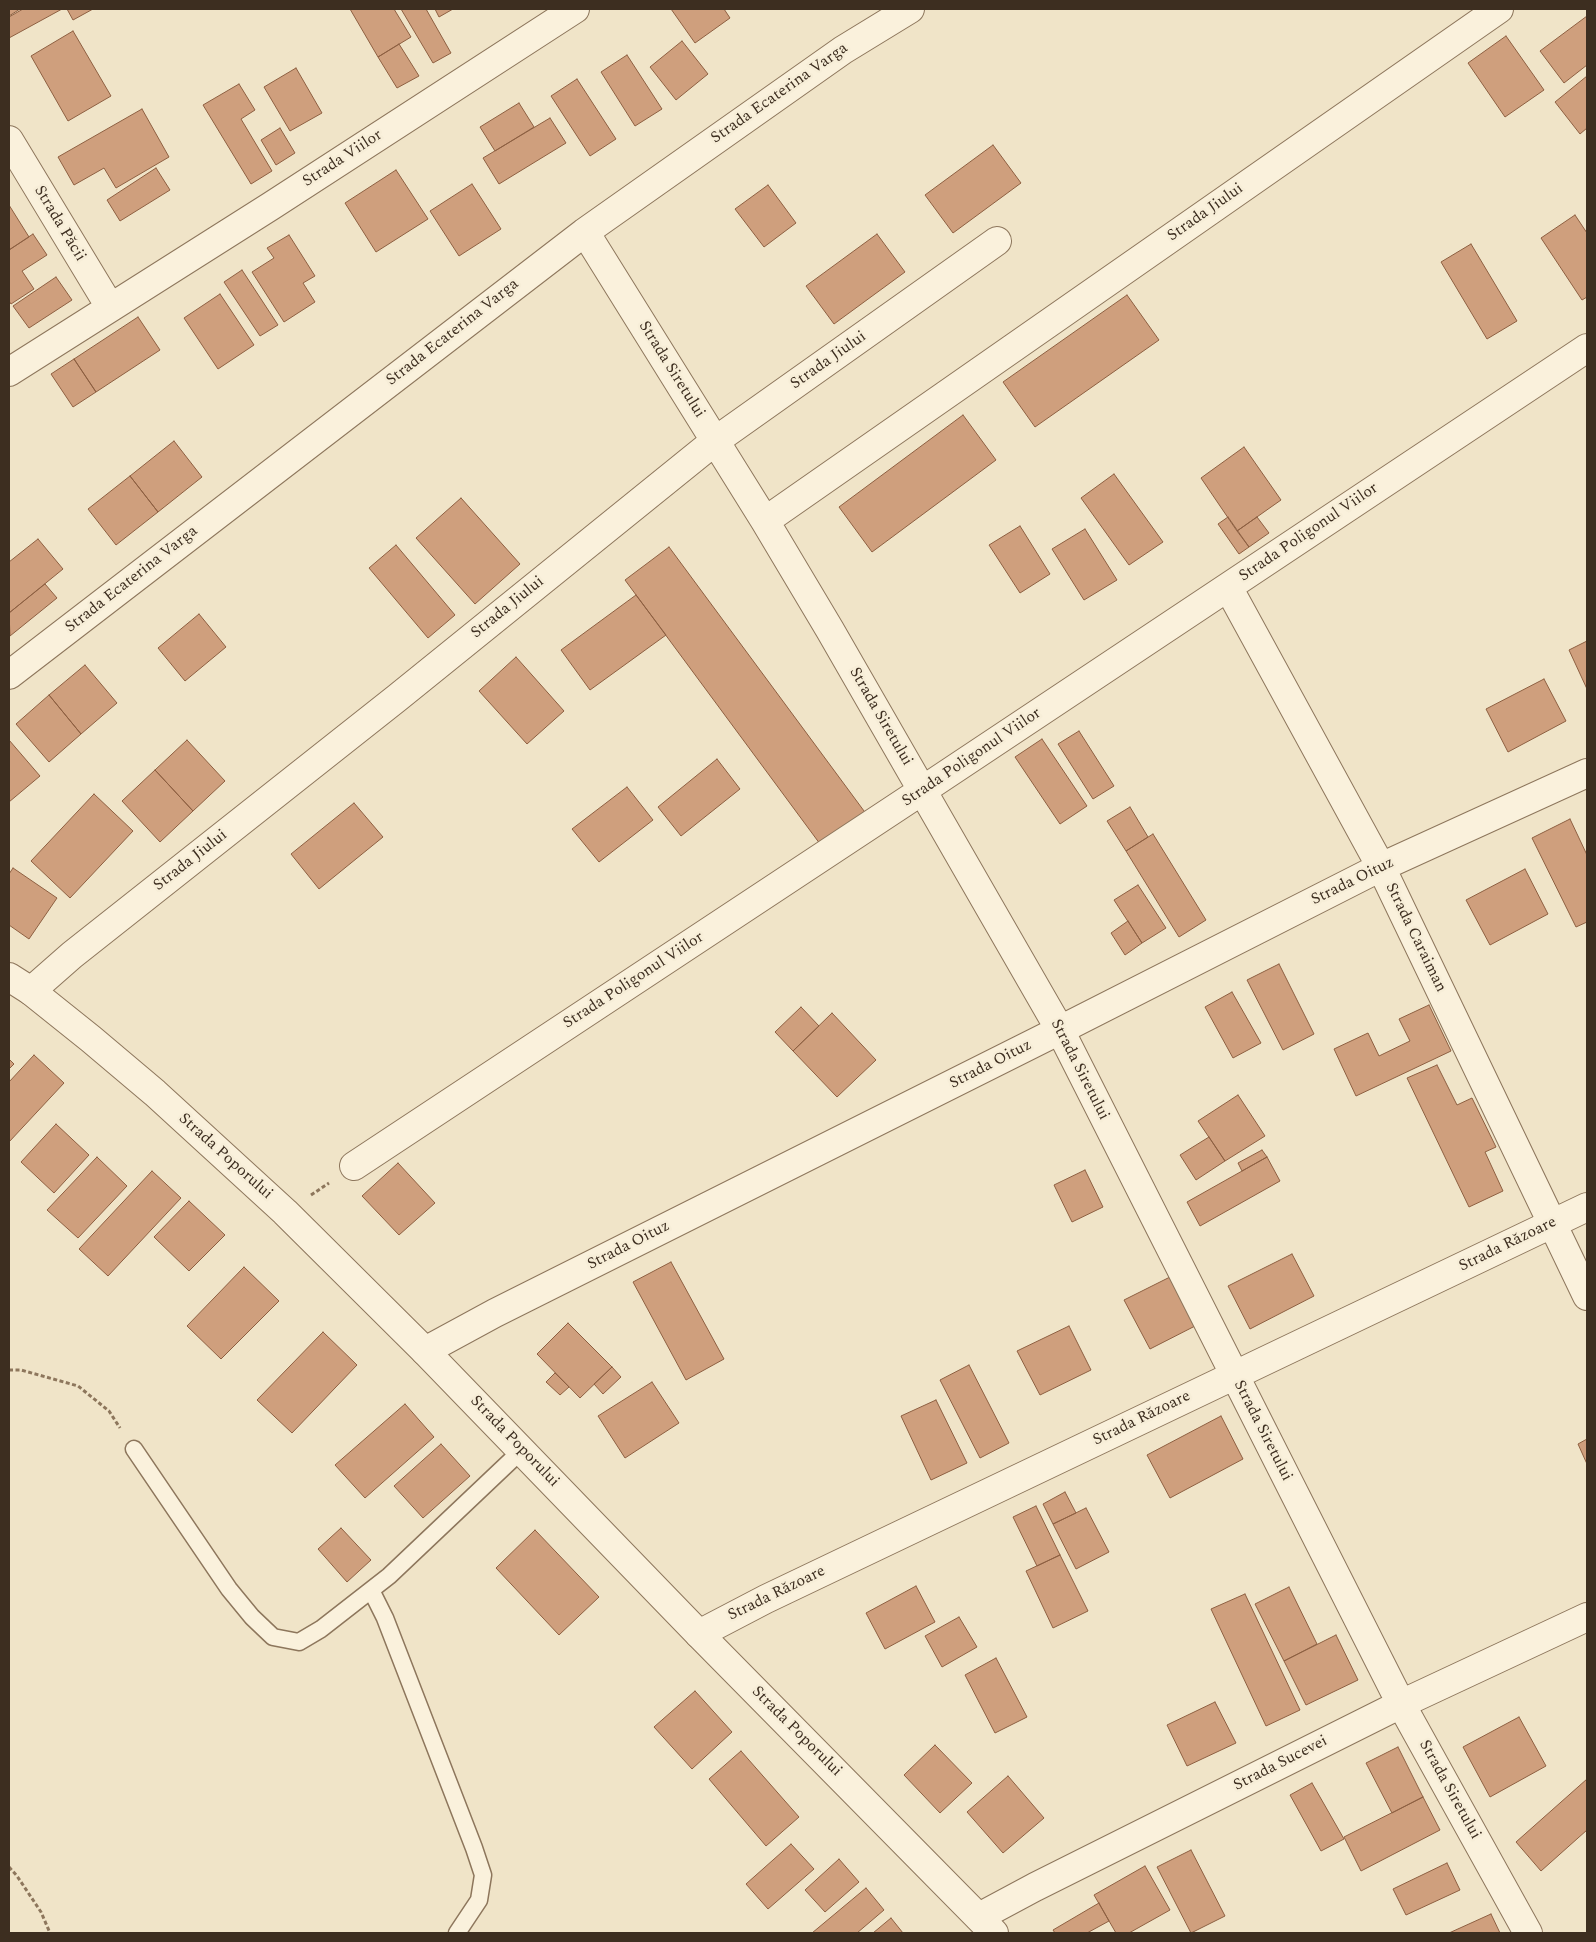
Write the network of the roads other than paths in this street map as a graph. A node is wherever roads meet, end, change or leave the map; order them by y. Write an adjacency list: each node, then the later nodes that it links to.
1 (575, 9): 7 (street, Strada Viilor)
2 (910, 9): 5 (street, Strada Ecaterina Varga)
3 (1499, 9): 11 (street, Strada Jiului)
4 (9, 140): 7 (street, Strada Păcii)
5 (585, 232): 10 (street, Strada Siretului); 13 (street, Strada Ecaterina Varga)
6 (997, 241): 10 (street, Strada Jiului)
7 (110, 308): 9 (street, Strada Viilor)
8 (1587, 348): 12 (street, Strada Poligonul Viilor)
9 (9, 372)
10 (716, 442): 11 (street, Strada Siretului); 17 (street, Strada Jiului)
11 (765, 521): 15 (street, Strada Siretului)
12 (1228, 587): 15 (street, Strada Poligonul Viilor); 16 (street, Strada Caraiman)
13 (9, 675)
14 (1587, 773): 16 (street, Strada Oituz)
15 (923, 790): 18 (street, Strada Siretului); 19 (street, Strada Poligonul Viilor)
16 (1381, 867): 18 (street, Strada Oituz); 21 (street, Strada Caraiman)
17 (20, 984): 23 (street, Strada Poporului)
18 (1060, 1030): 23 (street, Strada Oituz); 24 (street, Strada Siretului)
19 (354, 1166)
20 (1587, 1207): 21 (street, Strada Răzoare)
21 (1553, 1223): 22 (street, Strada Caraiman); 24 (street, Strada Răzoare)
22 (1587, 1296)
23 (425, 1350): 26 (street, Strada Poporului)
24 (1234, 1376): 29 (street, Strada Răzoare); 30 (street, Strada Siretului)
25 (134, 1450): 27 (lane)
26 (522, 1450): 27 (lane); 29 (street, Strada Poporului)
27 (371, 1590): 32 (lane)
28 (1587, 1618): 30 (street, Strada Sucevei)
29 (699, 1634): 31 (street, Strada Poporului)
30 (1401, 1704): 31 (street, Strada Sucevei); 33 (street, Strada Siretului)
31 (987, 1925)
32 (457, 1933)
33 (1528, 1933)

